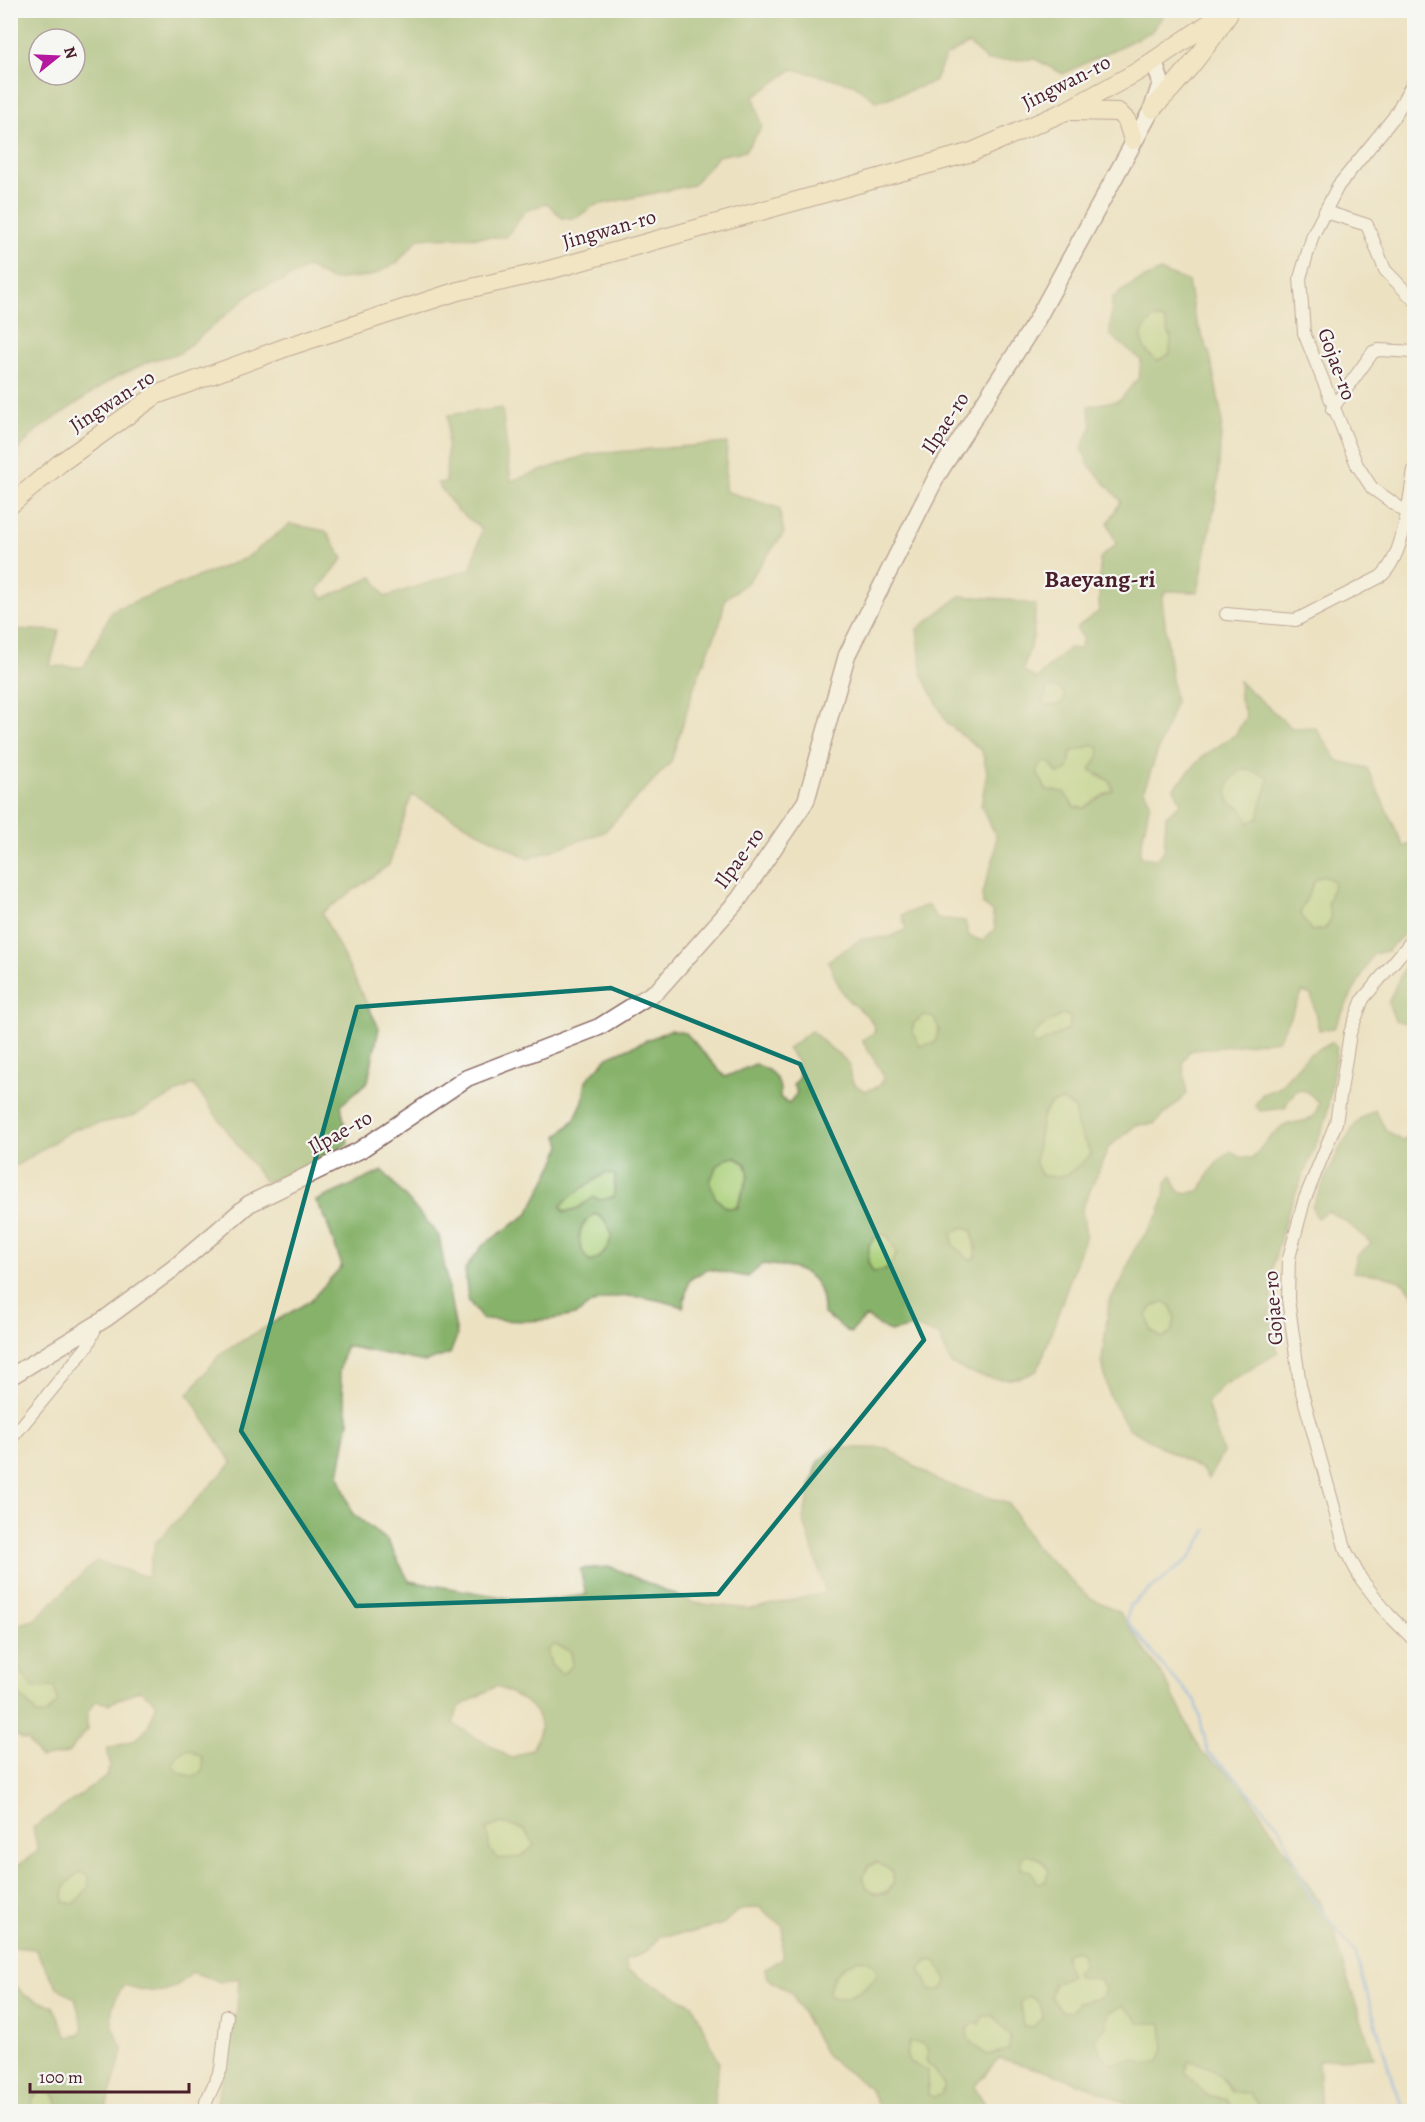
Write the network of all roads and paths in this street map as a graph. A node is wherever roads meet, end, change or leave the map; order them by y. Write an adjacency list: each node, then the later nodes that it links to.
1 (1230, 10): 2 (main road, Jingwan-ro); 4 (main road)
2 (1154, 60): 4 (street, Ilpae-ro); 5 (main road, Jingwan-ro)
3 (1414, 81): 7 (street, Gojae-ro)
4 (1152, 109): 6 (street, Ilpae-ro)
5 (1066, 111): 6 (main road); 12 (main road, Jingwan-ro)
6 (1133, 140): 16 (street, Ilpae-ro)
7 (1326, 212): 8 (street); 10 (street, Gojae-ro)
8 (1414, 300)
9 (1414, 352): 10 (street)
10 (1332, 409): 13 (street, Gojae-ro)
11 (1414, 470): 13 (street)
12 (10, 504)
13 (1410, 515): 14 (street)
14 (1226, 614)
15 (1414, 938): 19 (street, Gojae-ro)
16 (97, 1324): 17 (street, Ilpae-ro); 18 (street)
17 (10, 1377)
18 (10, 1440)
19 (1414, 1640)
20 (227, 2016): 21 (street)
21 (207, 2112)

